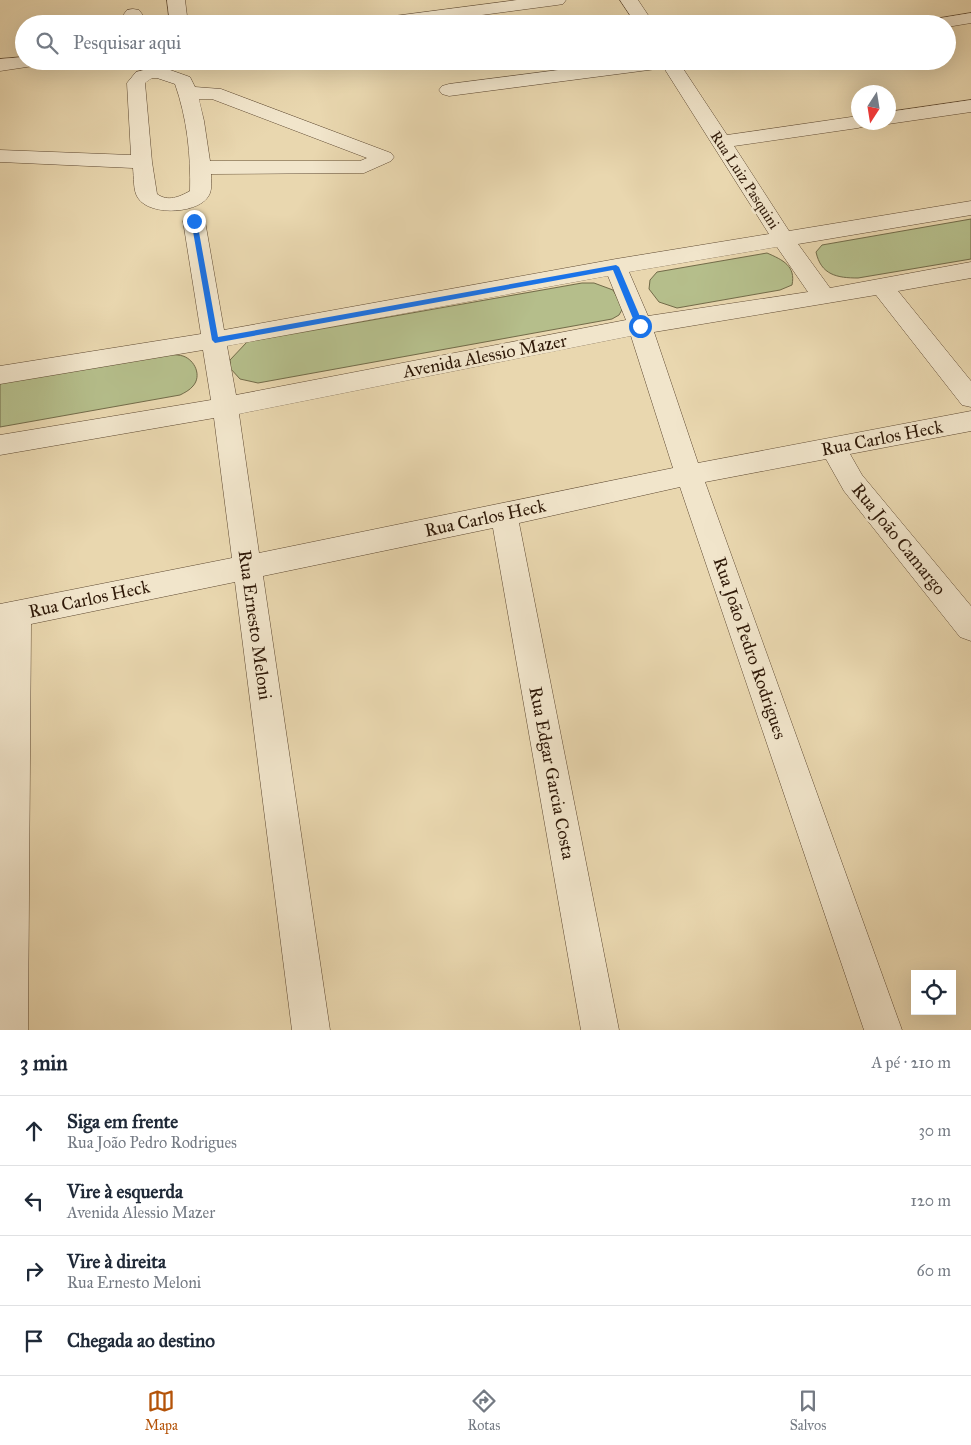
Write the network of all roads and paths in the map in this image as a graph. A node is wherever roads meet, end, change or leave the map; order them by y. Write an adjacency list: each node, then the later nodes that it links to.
1 (176, 0): 4 (street)
2 (557, 0): 5 (street)
3 (629, 0): 6 (street)
4 (178, 15)
5 (441, 15)
6 (639, 15)
7 (971, 18): 8 (street)
8 (956, 20)
9 (15, 63): 10 (street)
10 (0, 65)
11 (139, 70): 22 (street)
12 (144, 70): 16 (street)
13 (601, 70): 15 (street)
14 (676, 70): 20 (street, Rua Luiz Pasquini)
15 (449, 90)
16 (188, 94): 23 (street); 23 (street)
17 (971, 106): 18 (street)
18 (896, 117)
19 (851, 123): 20 (street)
20 (720, 142): 28 (street, Rua Luiz Pasquini)
21 (0, 156): 22 (street)
22 (142, 162): 25 (street)
23 (201, 168): 24 (street)
24 (200, 193): 25 (street); 27 (street)
25 (177, 204): 27 (street)
26 (971, 208): 28 (street)
27 (194, 221): 34 (street, Rua Ernesto Meloni)
28 (783, 239): 29 (street); 32 (street, Rua Luiz Pasquini)
29 (616, 267): 33 (street, Rua João Pedro Rodrigues); 34 (street)
30 (971, 270): 31 (street, Avenida Alessio Mazer)
31 (881, 286): 32 (street, Avenida Alessio Mazer); 36 (street)
32 (824, 297): 33 (street, Avenida Alessio Mazer)
33 (640, 326): 37 (street, Avenida Alessio Mazer); 41 (street, Rua João Pedro Rodrigues)
34 (215, 340): 35 (street); 37 (street, Rua Ernesto Meloni)
35 (0, 375)
36 (971, 398)
37 (225, 407): 39 (street, Avenida Alessio Mazer); 43 (street, Rua Ernesto Meloni)
38 (971, 421): 40 (street, Rua Carlos Heck)
39 (0, 445)
40 (832, 447): 41 (street, Rua Carlos Heck); 45 (street, Rua João Camargo)
41 (689, 475): 42 (street, Rua Carlos Heck); 49 (street, Rua João Pedro Rodrigues)
42 (504, 515): 43 (street, Rua Carlos Heck); 48 (street, Rua Edgar Garcia Costa)
43 (247, 566): 44 (street, Rua Carlos Heck); 47 (street, Rua Ernesto Meloni)
44 (8, 616): 46 (street)
45 (971, 628)
46 (9, 1030)
47 (311, 1030)
48 (600, 1030)
49 (883, 1030)

